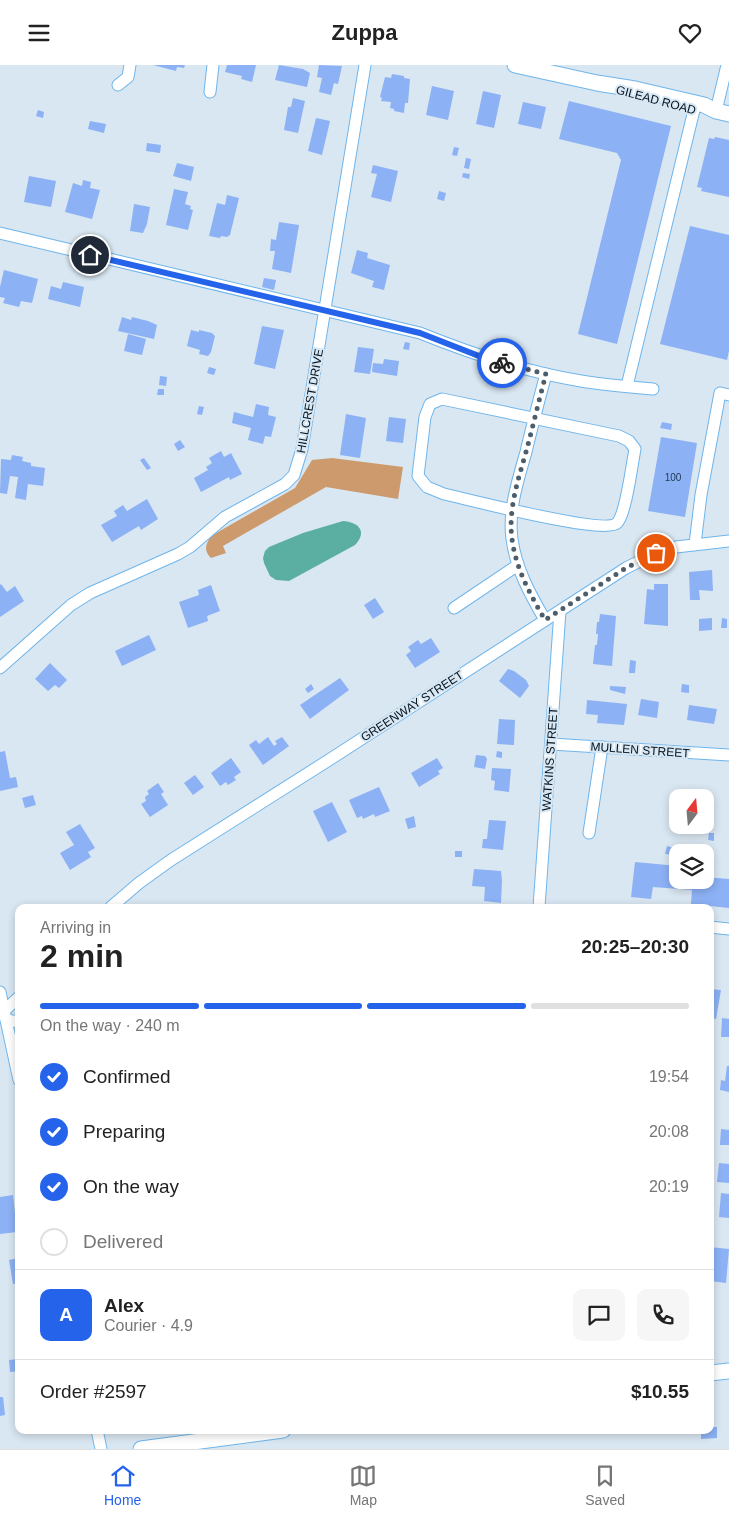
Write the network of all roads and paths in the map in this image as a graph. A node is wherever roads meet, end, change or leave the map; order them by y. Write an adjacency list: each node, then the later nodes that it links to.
1 (130, 65): 7 (street)
2 (213, 65): 8 (street)
3 (365, 65): 12 (street, HILLCREST DRIVE)
4 (514, 65): 6 (main road, GILEAD ROAD)
5 (727, 65): 10 (street)
6 (597, 83): 9 (main road, GILEAD ROAD); 10 (main road, GILEAD ROAD)
7 (118, 85)
8 (210, 92)
9 (694, 110): 10 (main road, GILEAD ROAD); 14 (street)
10 (722, 113)
11 (0, 233): 12 (street)
12 (325, 310): 13 (street); 25 (street, HILLCREST DRIVE)
13 (546, 374): 14 (street); 17 (street)
14 (627, 386): 15 (street)
15 (653, 389)
16 (729, 395): 20 (street)
17 (534, 419): 18 (street); 18 (street); 18 (street)
18 (512, 509): 21 (street)
19 (729, 541): 20 (street, GREENWAY STREET)
20 (695, 544): 23 (street, GREENWAY STREET)
21 (518, 565): 22 (street); 24 (street)
22 (454, 608)
23 (560, 611): 24 (street, GREENWAY STREET); 26 (street, WATKINS STREET)
24 (545, 620): 30 (street, GREENWAY STREET)
25 (0, 668)
26 (551, 744): 27 (street, MULLEN STREET); 31 (street, WATKINS STREET)
27 (602, 747): 28 (street, MULLEN STREET); 29 (street)
28 (729, 755)
29 (589, 833)
30 (115, 904)
31 (539, 904)
32 (714, 927): 33 (street)
33 (729, 929)
34 (0, 992): 36 (street)
35 (15, 1002): 36 (street)
36 (3, 1015): 37 (street); 38 (street)
37 (15, 1020)
38 (15, 1064)
39 (729, 1371): 40 (main road)
40 (714, 1373)
41 (98, 1434): 43 (street)
42 (253, 1434): 44 (main road)
43 (101, 1449)
44 (141, 1449)

